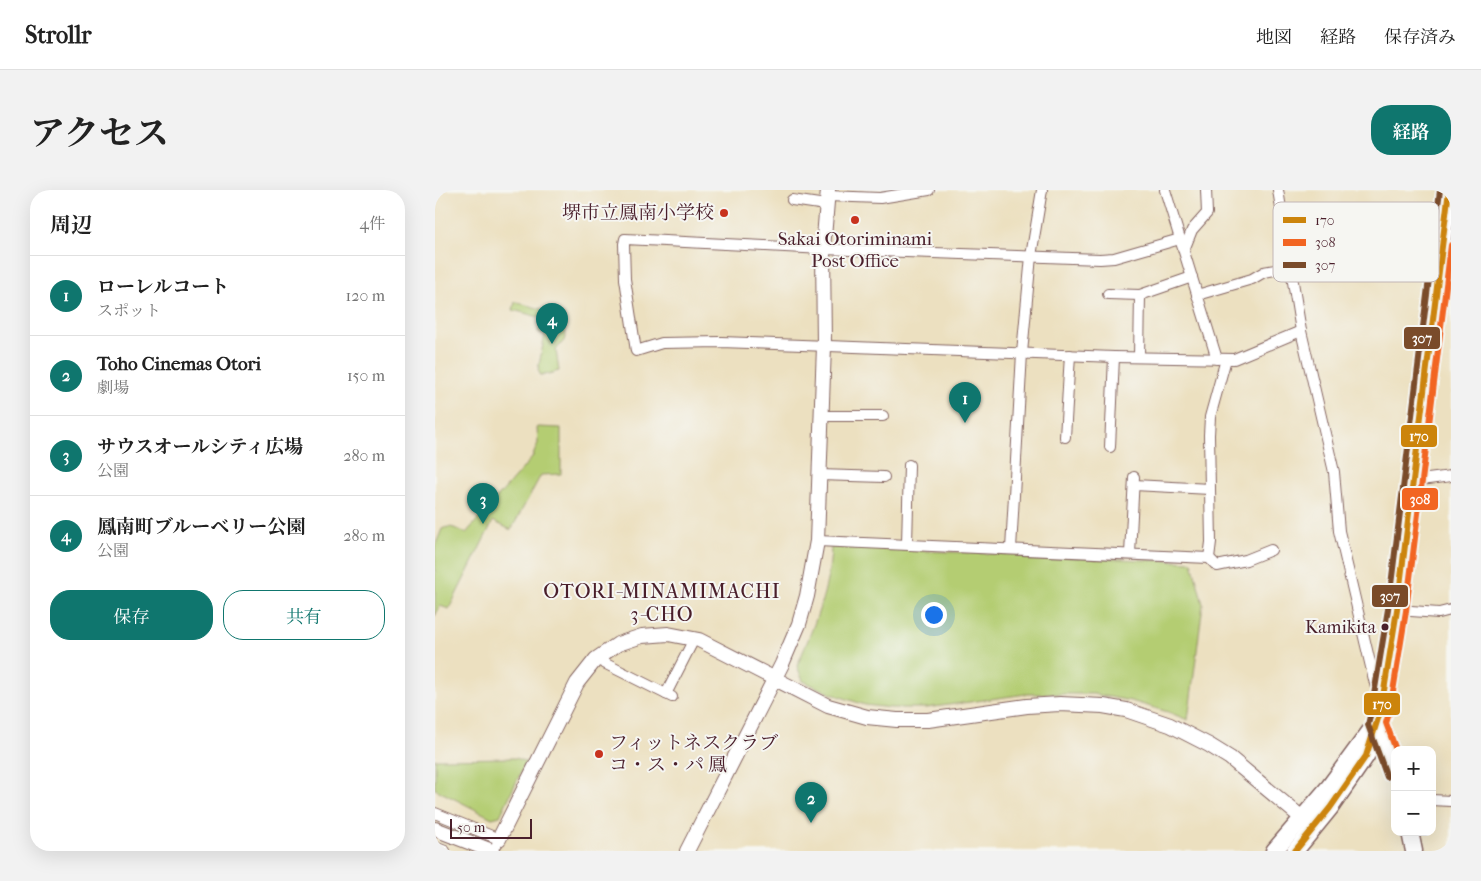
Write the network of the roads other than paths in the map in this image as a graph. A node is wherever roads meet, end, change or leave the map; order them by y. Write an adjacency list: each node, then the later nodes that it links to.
1 (929, 190): 6 (street)
2 (1042, 190): 13 (street)
3 (1165, 190): 10 (street)
4 (1207, 190): 12 (street)
5 (1449, 190): 8 (main road)
6 (827, 197): 7 (street); 11 (street)
7 (792, 200)
8 (1446, 209): 9 (street); 14 (main road)
9 (1439, 210)
10 (1180, 239): 12 (street); 13 (street)
11 (823, 249): 13 (street); 23 (street); 23 (street)
12 (1184, 250): 16 (street)
13 (1031, 256): 24 (street)
14 (1439, 266)
15 (1273, 270): 21 (street)
16 (1192, 277): 20 (street); 21 (street)
17 (1293, 282): 22 (street)
18 (1437, 282): 37 (main road)
19 (1108, 294): 20 (street)
20 (1140, 295): 27 (street)
21 (1197, 296): 28 (street)
22 (1301, 331): 28 (street); 50 (street)
23 (824, 346): 24 (street); 29 (street)
24 (1022, 353): 25 (street); 41 (street)
25 (1070, 355): 26 (street); 31 (street)
26 (1114, 357): 27 (street); 32 (street)
27 (1139, 358): 28 (street)
28 (1221, 359): 38 (street)
29 (821, 416): 30 (street); 34 (street)
30 (883, 416)
31 (1065, 437)
32 (1110, 447)
33 (909, 464): 40 (street)
34 (819, 475): 36 (street); 39 (street)
35 (1451, 476): 37 (street)
36 (884, 477)
37 (1413, 480): 45 (main road)
38 (1210, 489): 43 (street); 44 (street)
39 (817, 541): 40 (street); 49 (street)
40 (907, 544): 41 (street)
41 (1011, 549): 43 (street)
42 (1271, 550): 44 (street)
43 (1130, 554): 44 (street)
44 (1209, 558)
45 (1397, 610): 46 (street); 50 (main road)
46 (1451, 610)
47 (694, 639): 48 (street); 48 (street); 49 (street)
48 (596, 660): 59 (street)
49 (775, 678): 55 (street); 61 (street)
50 (1379, 716): 51 (main road); 55 (main road); 63 (main road)
51 (1391, 760)
52 (1436, 800): 53 (street)
53 (1451, 800)
54 (435, 813): 59 (street)
55 (1301, 818): 62 (main road)
56 (435, 829): 59 (street)
57 (1411, 836): 64 (main road)
58 (435, 847): 60 (street)
59 (495, 847)
60 (445, 851)
61 (687, 851)
62 (1274, 851)
63 (1295, 851)
64 (1414, 851)

